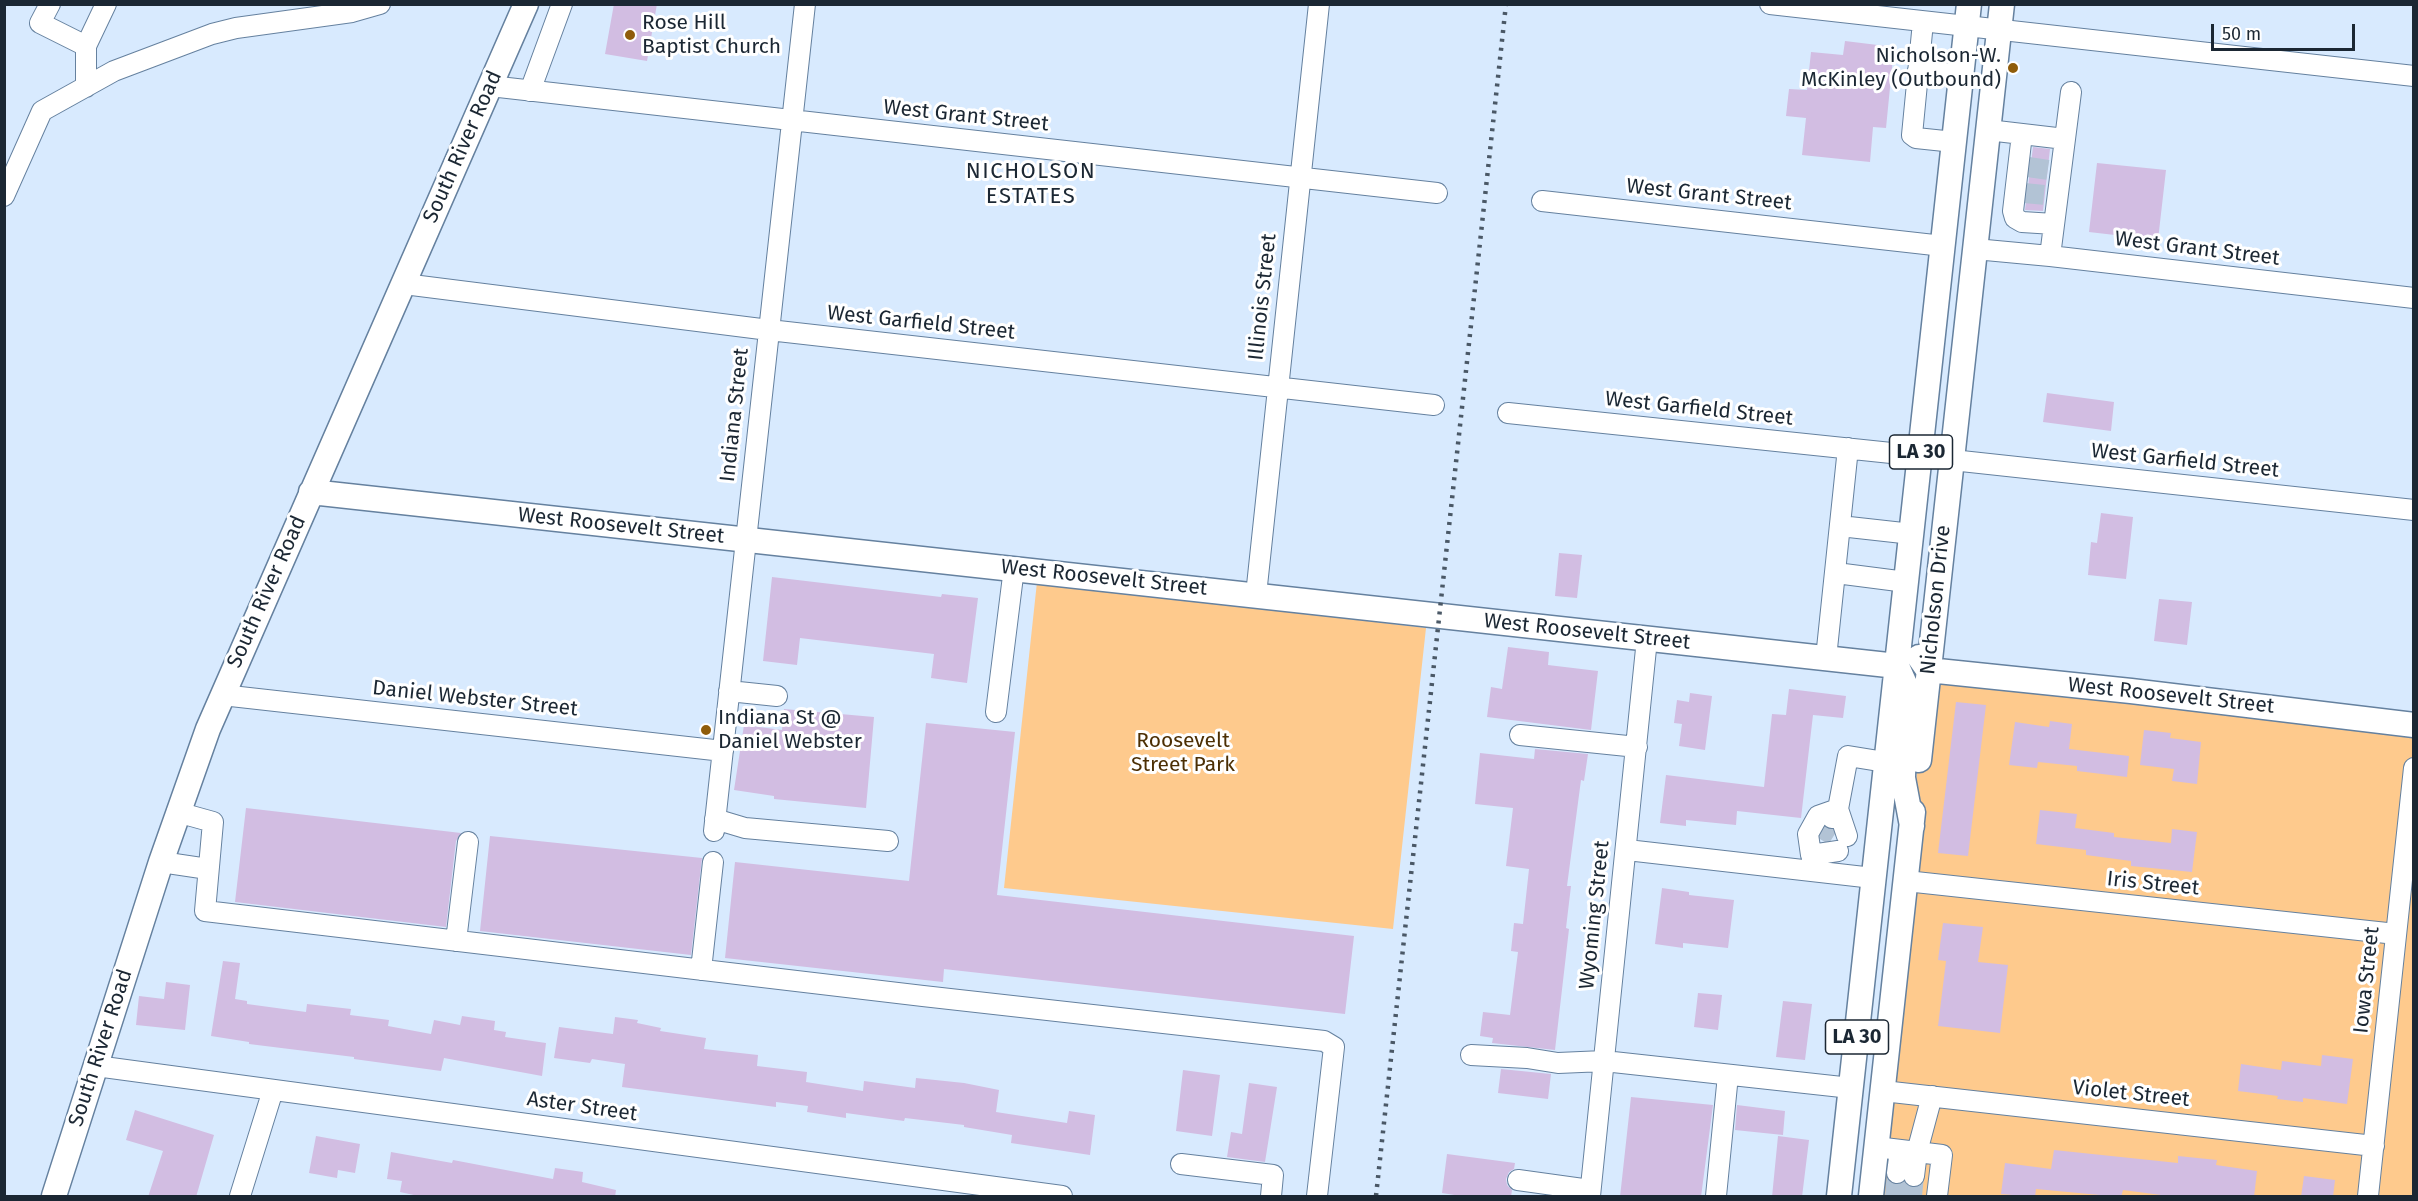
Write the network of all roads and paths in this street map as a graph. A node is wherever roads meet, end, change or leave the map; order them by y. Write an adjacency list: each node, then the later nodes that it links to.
1 (50, 4): 13 (street)
2 (106, 4): 13 (street)
3 (380, 4): 18 (street)
4 (526, 4): 17 (main road, South River Road)
5 (562, 4): 19 (street)
6 (805, 4): 21 (street, Indiana Street)
7 (1319, 4): 26 (street, Illinois Street)
8 (1770, 4): 11 (street)
9 (2002, 4): 12 (main road, Nicholson Drive / LA 30)
10 (1968, 15): 11 (street); 12 (street); 15 (main road, Nicholson Drive / LA 30)
11 (1923, 22): 14 (street)
12 (1999, 30): 16 (street); 22 (main road, Nicholson Drive / LA 30)
13 (86, 46): 18 (street)
14 (1918, 70): 15 (street); 25 (street)
15 (1962, 75): 25 (main road, Nicholson Drive / LA 30)
16 (2414, 76)
17 (490, 86): 19 (street, West Grant Street); 34 (main road, South River Road)
18 (86, 87): 28 (street)
19 (530, 91): 21 (street, West Grant Street)
20 (2071, 92): 24 (street)
21 (790, 121): 26 (street, West Grant Street); 36 (street, Indiana Street)
22 (1988, 130): 23 (street); 32 (main road, Nicholson Drive / LA 30)
23 (2022, 134): 24 (street); 30 (street)
24 (2065, 139): 30 (street)
25 (1954, 142): 31 (main road, Nicholson Drive / LA 30)
26 (1301, 177): 27 (street, West Grant Street); 37 (street, Illinois Street)
27 (1437, 193)
28 (4, 196)
29 (1542, 201): 31 (street, West Grant Street)
30 (2054, 225): 33 (street)
31 (1944, 246): 41 (main road, Nicholson Drive / LA 30)
32 (1975, 249): 33 (street, West Grant Street); 42 (main road, Nicholson Drive / LA 30)
33 (2050, 256): 35 (street, West Grant Street)
34 (404, 284): 36 (street, West Garfield Street); 43 (main road, South River Road)
35 (2414, 298)
36 (769, 330): 37 (street, West Garfield Street); 47 (street, Indiana Street)
37 (1277, 388): 38 (street, West Garfield Street); 51 (street, Illinois Street)
38 (1434, 405)
39 (1508, 413): 40 (street, West Garfield Street)
40 (1848, 448): 41 (street, West Garfield Street); 46 (street)
41 (1920, 456): 45 (main road, Nicholson Drive / LA 30)
42 (1952, 460): 44 (street, West Garfield Street); 55 (main road, Nicholson Drive / LA 30)
43 (311, 492): 47 (main road, West Roosevelt Street); 57 (main road, South River Road)
44 (2414, 510)
45 (1913, 523): 46 (street); 50 (main road, Nicholson Drive / LA 30); 55 (main road)
46 (1840, 526): 49 (street)
47 (746, 540): 48 (main road, West Roosevelt Street); 56 (street, Indiana Street)
48 (1014, 568): 51 (main road, West Roosevelt Street); 59 (street)
49 (1836, 573): 50 (street); 53 (street)
50 (1906, 582): 54 (main road, Nicholson Drive / LA 30)
51 (1256, 595): 52 (main road, West Roosevelt Street)
52 (1647, 639): 53 (main road, West Roosevelt Street); 62 (street, Wyoming Street)
53 (1826, 658): 54 (main road, West Roosevelt Street)
54 (1897, 666): 64 (main road, Nicholson Drive / LA 30); 67 (main road)
55 (1928, 670): 60 (main road, West Roosevelt Street); 67 (main road, Nicholson Drive / LA 30)
56 (729, 691): 58 (street); 63 (street, Indiana Street)
57 (222, 694): 63 (street, Daniel Webster Street); 66 (main road, South River Road)
58 (777, 696)
59 (996, 712)
60 (2414, 725)
61 (1520, 735): 62 (street)
62 (1637, 747): 71 (street, Wyoming Street)
63 (723, 751): 69 (street, Indiana Street)
64 (1885, 762): 68 (street); 75 (main road, Nicholson Drive / LA 30)
65 (2414, 768): 77 (street, Iowa Street)
66 (177, 812): 72 (main road, South River Road); 74 (street)
67 (1912, 826): 76 (main road, Nicholson Drive / LA 30)
68 (1821, 839): 68 (street); 71 (street); 75 (street)
69 (888, 841)
70 (468, 842): 78 (street)
71 (1627, 850): 81 (street, Wyoming Street)
72 (160, 862): 74 (street); 82 (main road, South River Road)
73 (713, 862): 79 (street)
74 (208, 869): 78 (street)
75 (1873, 878): 84 (main road, Nicholson Drive / LA 30)
76 (1906, 881): 77 (street, Iris Street); 86 (main road, Nicholson Drive / LA 30)
77 (2396, 934): 88 (street, Iowa Street)
78 (456, 941): 79 (street)
79 (701, 970): 99 (street)
80 (1471, 1055): 81 (street)
81 (1604, 1061): 83 (street); 94 (street, Wyoming Street)
82 (96, 1066): 85 (street, Aster Street); 95 (main road, South River Road)
83 (1728, 1075): 84 (street); 100 (street)
84 (1851, 1088): 101 (main road, Nicholson Drive / LA 30)
85 (273, 1090): 96 (street); 97 (street, Aster Street)
86 (1883, 1091): 87 (street, Violet Street); 89 (main road, Nicholson Drive / LA 30)
87 (1932, 1096): 88 (street, Violet Street); 90 (street)
88 (2374, 1146): 104 (street, Iowa Street)
89 (1876, 1147): 90 (street); 102 (main road, Nicholson Drive / LA 30)
90 (1908, 1151): 92 (street); 103 (street)
91 (1181, 1164): 98 (street)
92 (1906, 1175)
93 (1518, 1180): 94 (street)
94 (1590, 1193)
95 (54, 1197)
96 (240, 1197)
97 (1062, 1197)
98 (1271, 1197)
99 (1317, 1197)
100 (1716, 1197)
101 (1839, 1197)
102 (1871, 1197)
103 (1937, 1197)
104 (2368, 1197)

